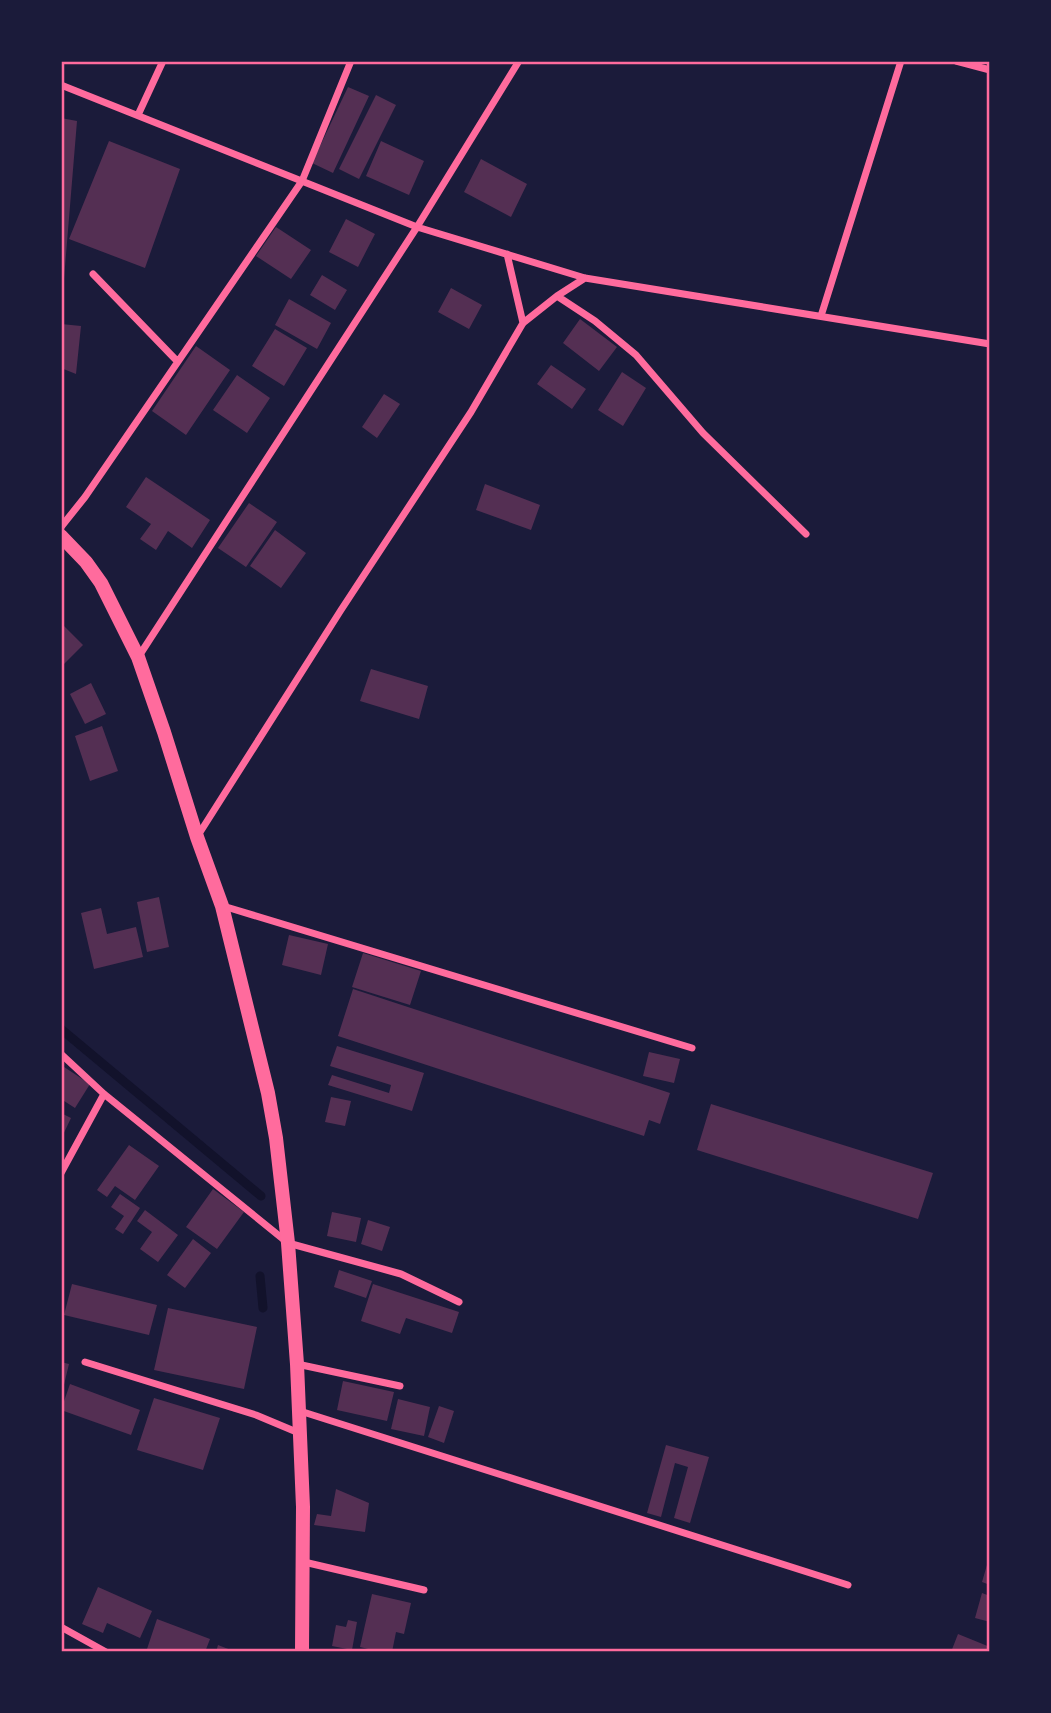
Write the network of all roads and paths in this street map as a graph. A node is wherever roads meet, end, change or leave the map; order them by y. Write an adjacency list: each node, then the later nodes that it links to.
1 (163, 61): 8 (street)
2 (351, 61): 9 (street)
3 (519, 61): 10 (street)
4 (901, 61): 15 (street)
5 (956, 61): 6 (street)
6 (990, 71)
7 (61, 85): 8 (street)
8 (138, 115): 9 (street)
9 (302, 181): 10 (street); 18 (street)
10 (417, 226): 11 (street); 22 (street)
11 (507, 254): 13 (street); 16 (street)
12 (93, 274): 18 (street)
13 (585, 278): 14 (street); 15 (street)
14 (557, 296): 16 (street); 20 (street)
15 (821, 316): 17 (street)
16 (523, 323): 23 (street)
17 (990, 344)
18 (177, 361): 19 (street)
19 (61, 527)
20 (806, 534)
21 (61, 536): 22 (main road)
22 (138, 657): 23 (main road)
23 (197, 837): 24 (main road)
24 (222, 906): 25 (street); 29 (main road)
25 (692, 1048)
26 (61, 1054): 27 (street)
27 (104, 1094): 28 (street); 29 (street)
28 (61, 1173)
29 (288, 1243): 30 (street); 32 (main road)
30 (459, 1302)
31 (85, 1362): 35 (street)
32 (298, 1364): 33 (street); 34 (main road)
33 (400, 1386)
34 (299, 1411): 35 (main road); 37 (street)
35 (300, 1433): 36 (main road)
36 (304, 1562): 38 (street); 41 (main road)
37 (848, 1585)
38 (424, 1590)
39 (61, 1627): 40 (street)
40 (106, 1652)
41 (302, 1652)

